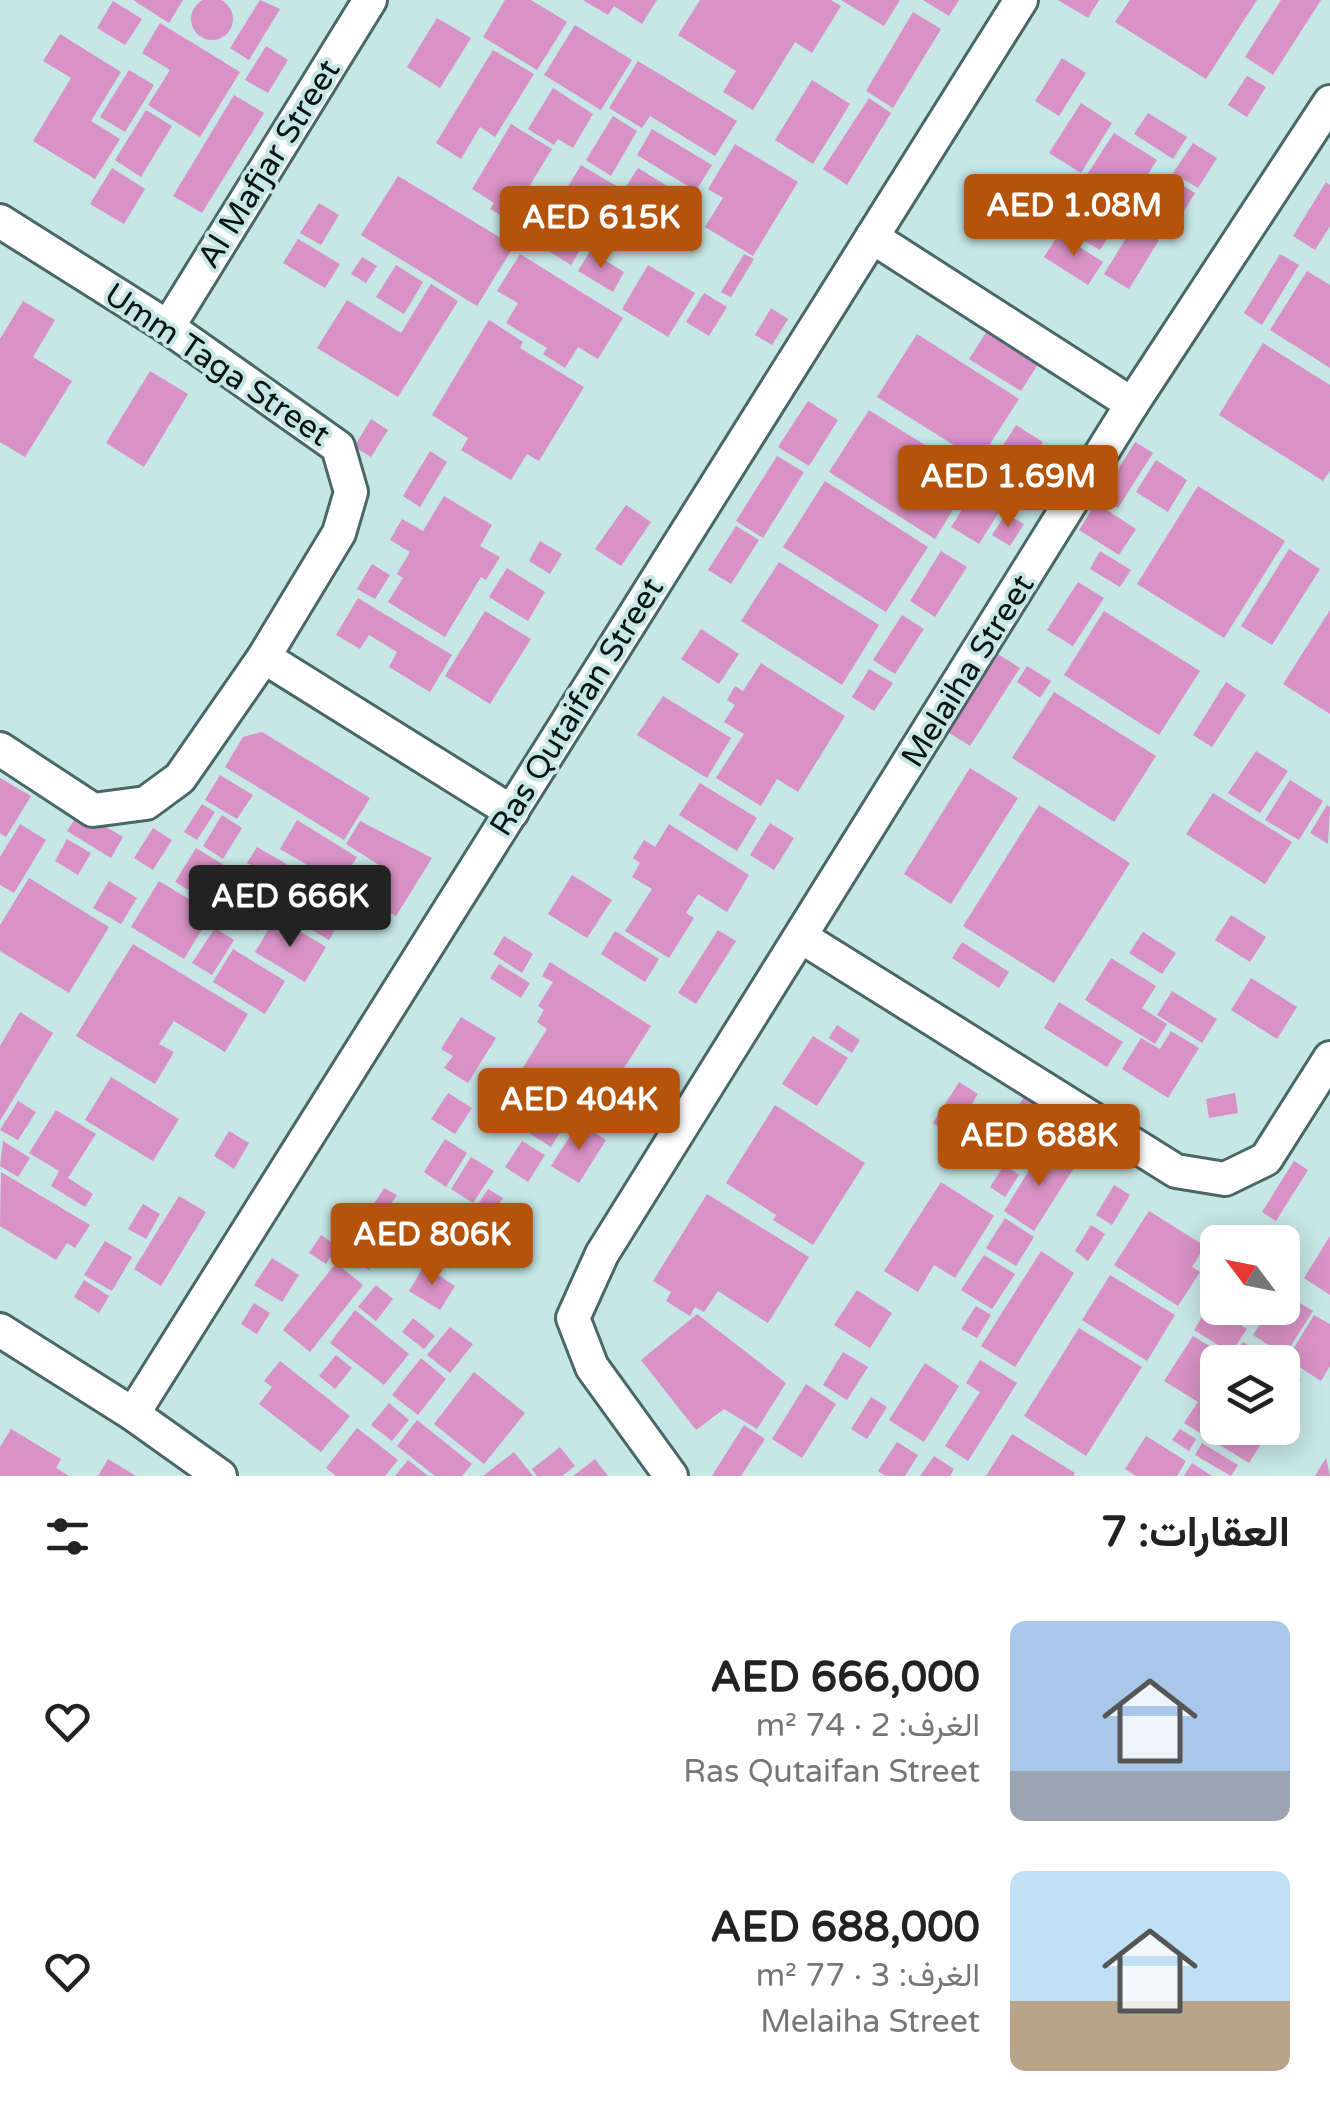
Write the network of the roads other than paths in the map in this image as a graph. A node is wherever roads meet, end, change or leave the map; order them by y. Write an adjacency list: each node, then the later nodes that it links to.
1 (370, 0): 6 (street, Al Mafjar Street)
2 (1021, 0): 5 (street, Ras Qutaifan Street)
3 (1330, 102): 7 (street, Melaiha Street)
4 (0, 222): 6 (street, Umm Taga Street)
5 (872, 237): 7 (street); 10 (street, Ras Qutaifan Street)
6 (168, 328): 8 (street, Umm Taga Street)
7 (1132, 404): 11 (street, Melaiha Street)
8 (264, 657): 9 (street, Umm Taga Street); 10 (street)
9 (0, 748)
10 (512, 812): 14 (street, Ras Qutaifan Street)
11 (803, 938): 12 (street); 16 (street, Melaiha Street)
12 (1330, 1058)
13 (0, 1330): 14 (street)
14 (134, 1414): 15 (street)
15 (220, 1476)
16 (671, 1476)

